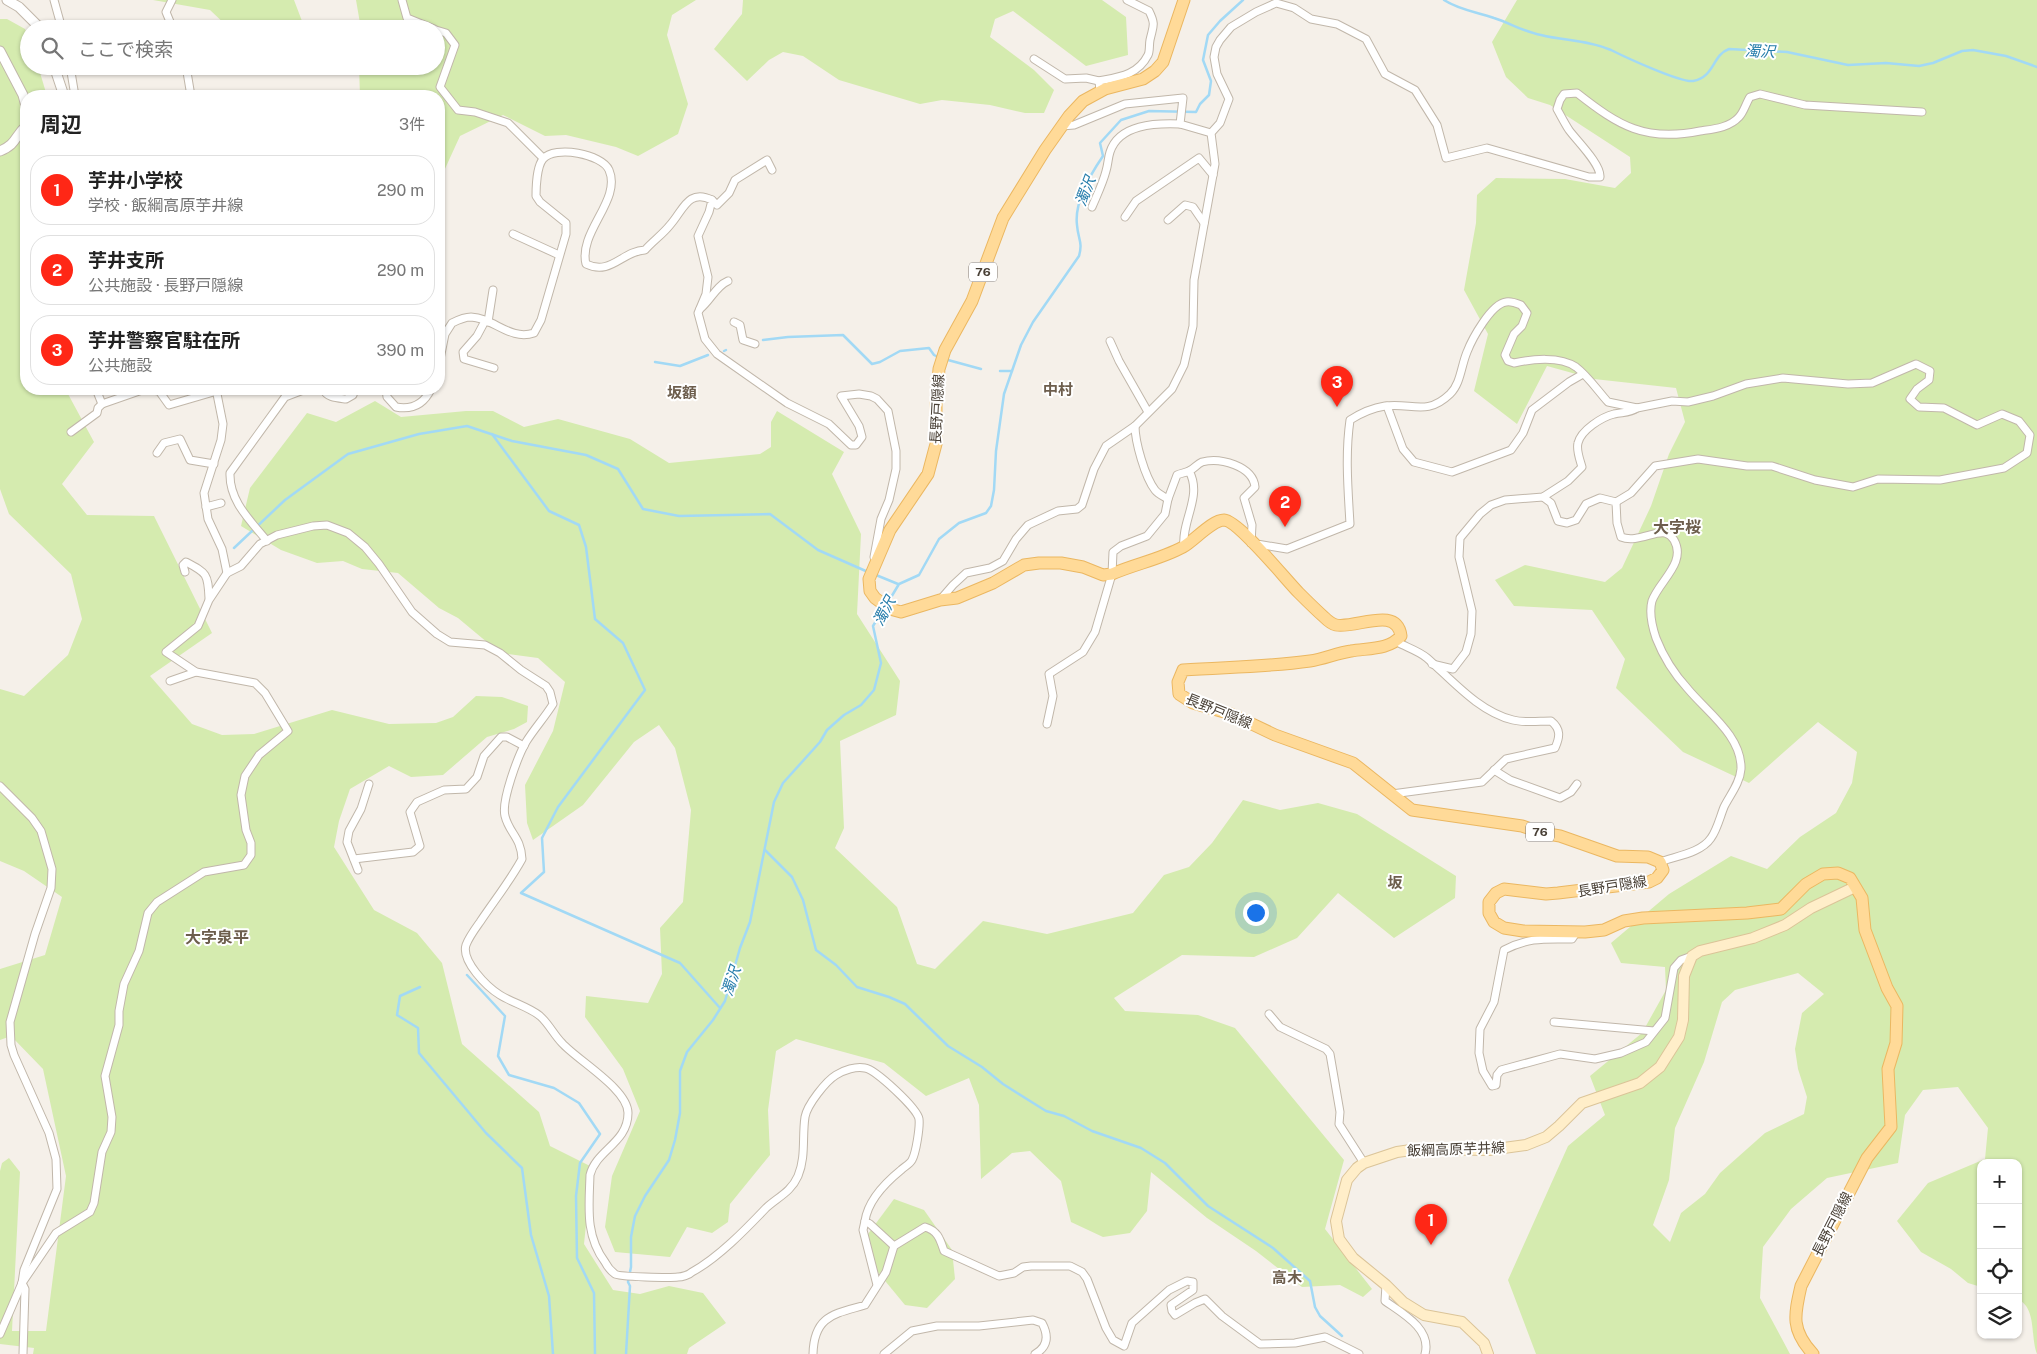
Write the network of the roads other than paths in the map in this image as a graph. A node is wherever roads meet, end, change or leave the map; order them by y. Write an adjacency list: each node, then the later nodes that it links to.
1 (8, 0): 7 (street)
2 (54, 0): 8 (street)
3 (172, 0): 9 (street)
4 (402, 0): 10 (street)
5 (1127, 0): 19 (street)
6 (1184, 0): 19 (main road, 長野戸隠線 / 76)
7 (32, 20)
8 (60, 20)
9 (169, 20)
10 (412, 20)
11 (445, 33): 14 (street)
12 (0, 51): 20 (street)
13 (1034, 59): 19 (street)
14 (445, 73)
15 (57, 75): 21 (street)
16 (72, 75): 22 (street)
17 (188, 75): 23 (street)
18 (444, 75): 24 (street)
19 (1100, 86): 28 (main road, 長野戸隠線 / 76)
20 (21, 90)
21 (62, 90)
22 (74, 90)
23 (190, 90)
24 (442, 90)
25 (445, 94): 32 (street)
26 (1922, 112): 30 (street)
27 (1180, 120): 28 (street); 30 (street); 36 (street)
28 (1061, 126): 79 (main road, 長野戸隠線 / 76)
29 (20, 132): 31 (street)
30 (1211, 133): 34 (street)
31 (0, 151)
32 (543, 158): 35 (street); 41 (street)
33 (772, 170): 35 (street)
34 (1213, 175): 37 (street); 39 (street)
35 (712, 200): 44 (street)
36 (1092, 207)
37 (1125, 217)
38 (1168, 220): 39 (street)
39 (1204, 223): 65 (street)
40 (513, 234): 41 (street)
41 (558, 255): 45 (street)
42 (728, 281): 44 (street)
43 (493, 290): 45 (street)
44 (700, 309): 79 (street)
45 (486, 321): 47 (street); 50 (street)
46 (734, 322): 49 (street)
47 (445, 334)
48 (1110, 341): 65 (street)
49 (755, 344)
50 (494, 368)
51 (1584, 374): 63 (street); 63 (street); 64 (street)
52 (98, 395): 62 (street)
53 (128, 395): 62 (street)
54 (162, 395): 55 (street)
55 (201, 395)
56 (218, 395): 69 (street)
57 (290, 395): 76 (street)
58 (328, 395): 59 (street)
59 (353, 395)
60 (387, 395): 61 (street)
61 (428, 395)
62 (102, 404): 67 (street)
63 (1387, 406): 77 (street)
64 (1637, 408): 71 (street); 73 (street)
65 (1148, 412): 66 (street)
66 (1135, 426): 72 (street); 84 (street)
67 (71, 432)
68 (157, 453): 69 (street)
69 (214, 464): 75 (street)
70 (1189, 471): 72 (street); 77 (street); 78 (street)
71 (1543, 497): 73 (street); 86 (street)
72 (1168, 499): 82 (street)
73 (1616, 502): 97 (street)
74 (221, 503): 75 (street)
75 (206, 508): 81 (street)
76 (267, 540): 81 (street); 90 (street)
77 (1252, 542): 78 (main road); 85 (main road)
78 (1184, 547): 82 (main road)
79 (874, 565): 84 (main road, 長野戸隠線 / 76)
80 (184, 572): 83 (street)
81 (227, 573): 83 (street)
82 (1112, 574): 84 (main road, 長野戸隠線 / 76); 89 (street)
83 (209, 600): 87 (street)
84 (940, 600)
85 (1396, 642): 86 (street); 95 (main road, 長野戸隠線 / 76)
86 (1432, 664): 91 (street)
87 (196, 672): 88 (street); 108 (street)
88 (170, 681)
89 (1048, 724)
90 (524, 746): 96 (street); 106 (street)
91 (1494, 770): 93 (street); 95 (street)
92 (369, 784): 96 (street)
93 (1577, 784)
94 (0, 786): 108 (street)
95 (1392, 794): 97 (main road, 長野戸隠線 / 76)
96 (354, 859): 98 (street)
97 (1660, 862): 100 (main road, 長野戸隠線)
98 (358, 870)
99 (1855, 887): 100 (main road, 長野戸隠線); 101 (main road); 119 (main road, 長野戸隠線)
100 (1576, 933): 104 (street)
101 (1692, 956): 104 (street); 105 (main road, 飯綱高原芋井線)
102 (1269, 1014): 105 (street)
103 (1554, 1022): 104 (street)
104 (1654, 1031)
105 (1364, 1164): 110 (main road, 飯綱高原芋井線)
106 (865, 1221): 107 (street); 109 (street)
107 (894, 1246): 109 (street); 116 (street)
108 (22, 1283): 111 (street); 112 (street)
109 (877, 1285): 113 (street)
110 (1386, 1285): 117 (street); 118 (main road, 飯綱高原芋井線)
111 (0, 1334)
112 (23, 1354)
113 (813, 1354)
114 (884, 1354): 115 (street)
115 (1035, 1354)
116 (1359, 1354)
117 (1425, 1354)
118 (1488, 1354)
119 (1813, 1354)

